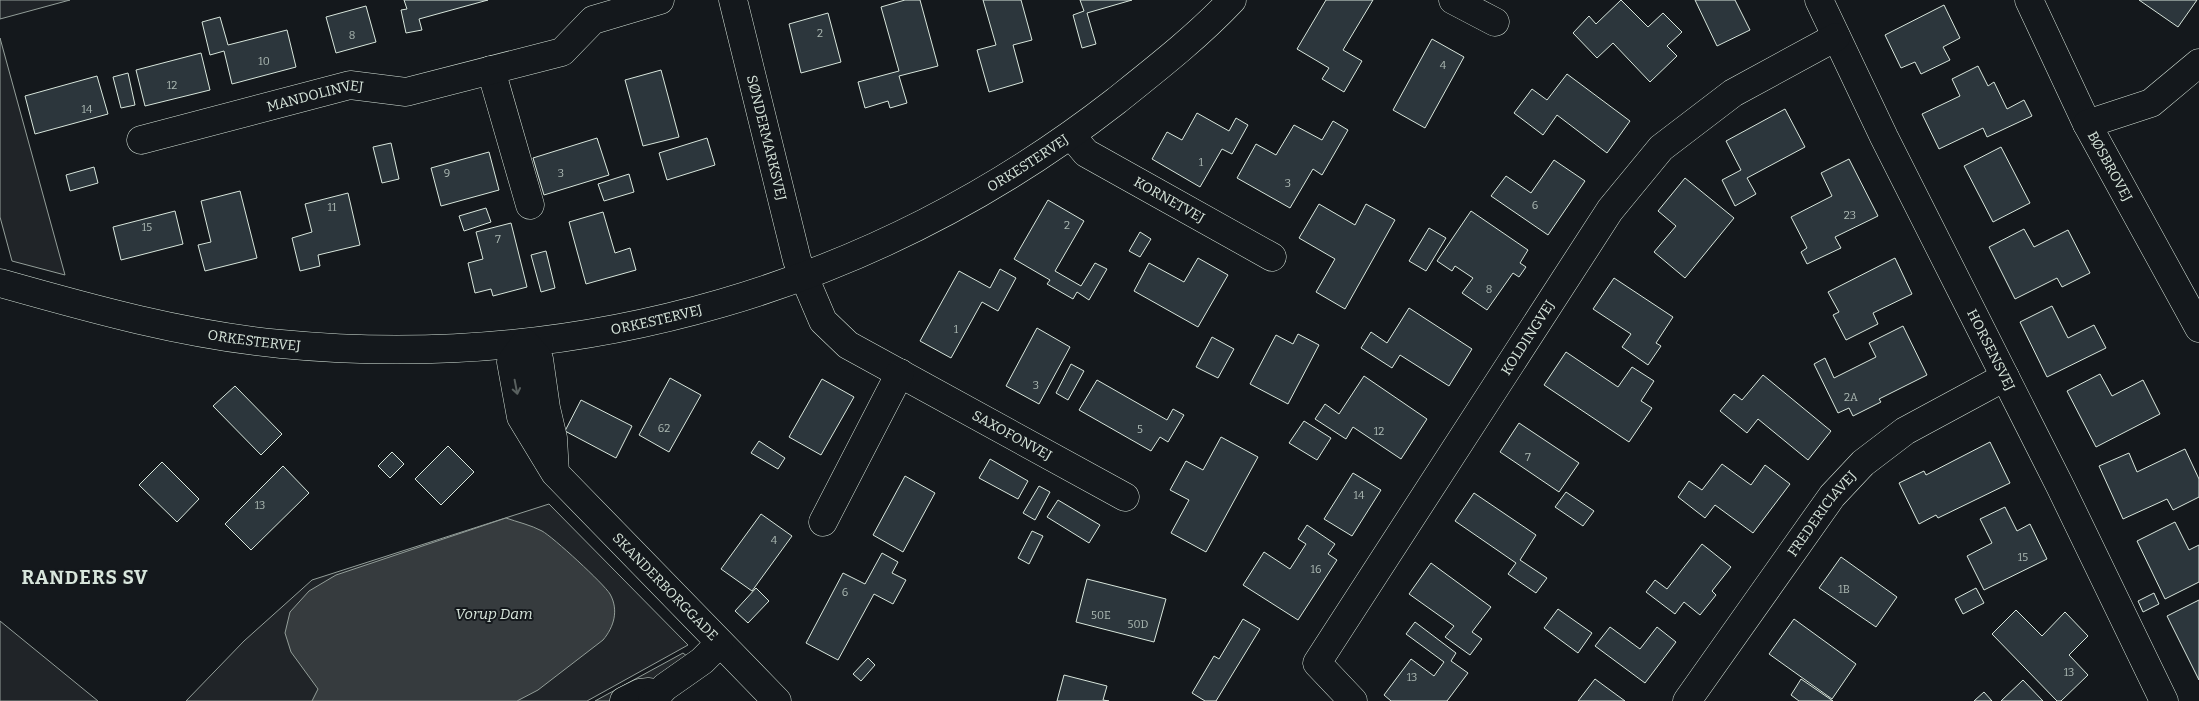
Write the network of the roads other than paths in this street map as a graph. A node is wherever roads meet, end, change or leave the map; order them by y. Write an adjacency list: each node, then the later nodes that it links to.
1 (660, 0): 10 (street, MANDOLINVEJ)
2 (733, 0): 16 (street, SØNDERMARKSVEJ)
3 (1232, 0): 12 (street, ORKESTERVEJ)
4 (1453, 0): 7 (street)
5 (1819, 0): 8 (street, HORSENSVEJ)
6 (2029, 0): 11 (street, BØSBROVEJ)
7 (1495, 22)
8 (1836, 37): 21 (street, HORSENSVEJ); 29 (street, KOLDINGVEJ)
9 (2199, 63): 11 (street)
10 (491, 70): 13 (street, MANDOLINVEJ); 14 (street)
11 (2087, 124): 18 (street, BØSBROVEJ)
12 (1071, 135): 15 (street, KORNETVEJ); 16 (street, ORKESTERVEJ)
13 (141, 140)
14 (530, 205)
15 (1272, 258)
16 (804, 276): 19 (street, ORKESTERVEJ); 20 (street, SAXOFONVEJ)
17 (0, 283): 19 (street, ORKESTERVEJ)
18 (2199, 328)
19 (525, 343): 24 (street, SKANDERBORGGADE)
20 (900, 373): 22 (street, SAXOFONVEJ); 23 (street)
21 (2005, 377): 26 (street, HORSENSVEJ); 30 (street, FREDERICIAVEJ)
22 (1125, 498)
23 (823, 522)
24 (719, 644): 25 (street); 28 (street, SKANDERBORGGADE)
25 (653, 698): 27 (street)
26 (2156, 698)
27 (624, 701)
28 (776, 701)
29 (1353, 701)
30 (1687, 701)

